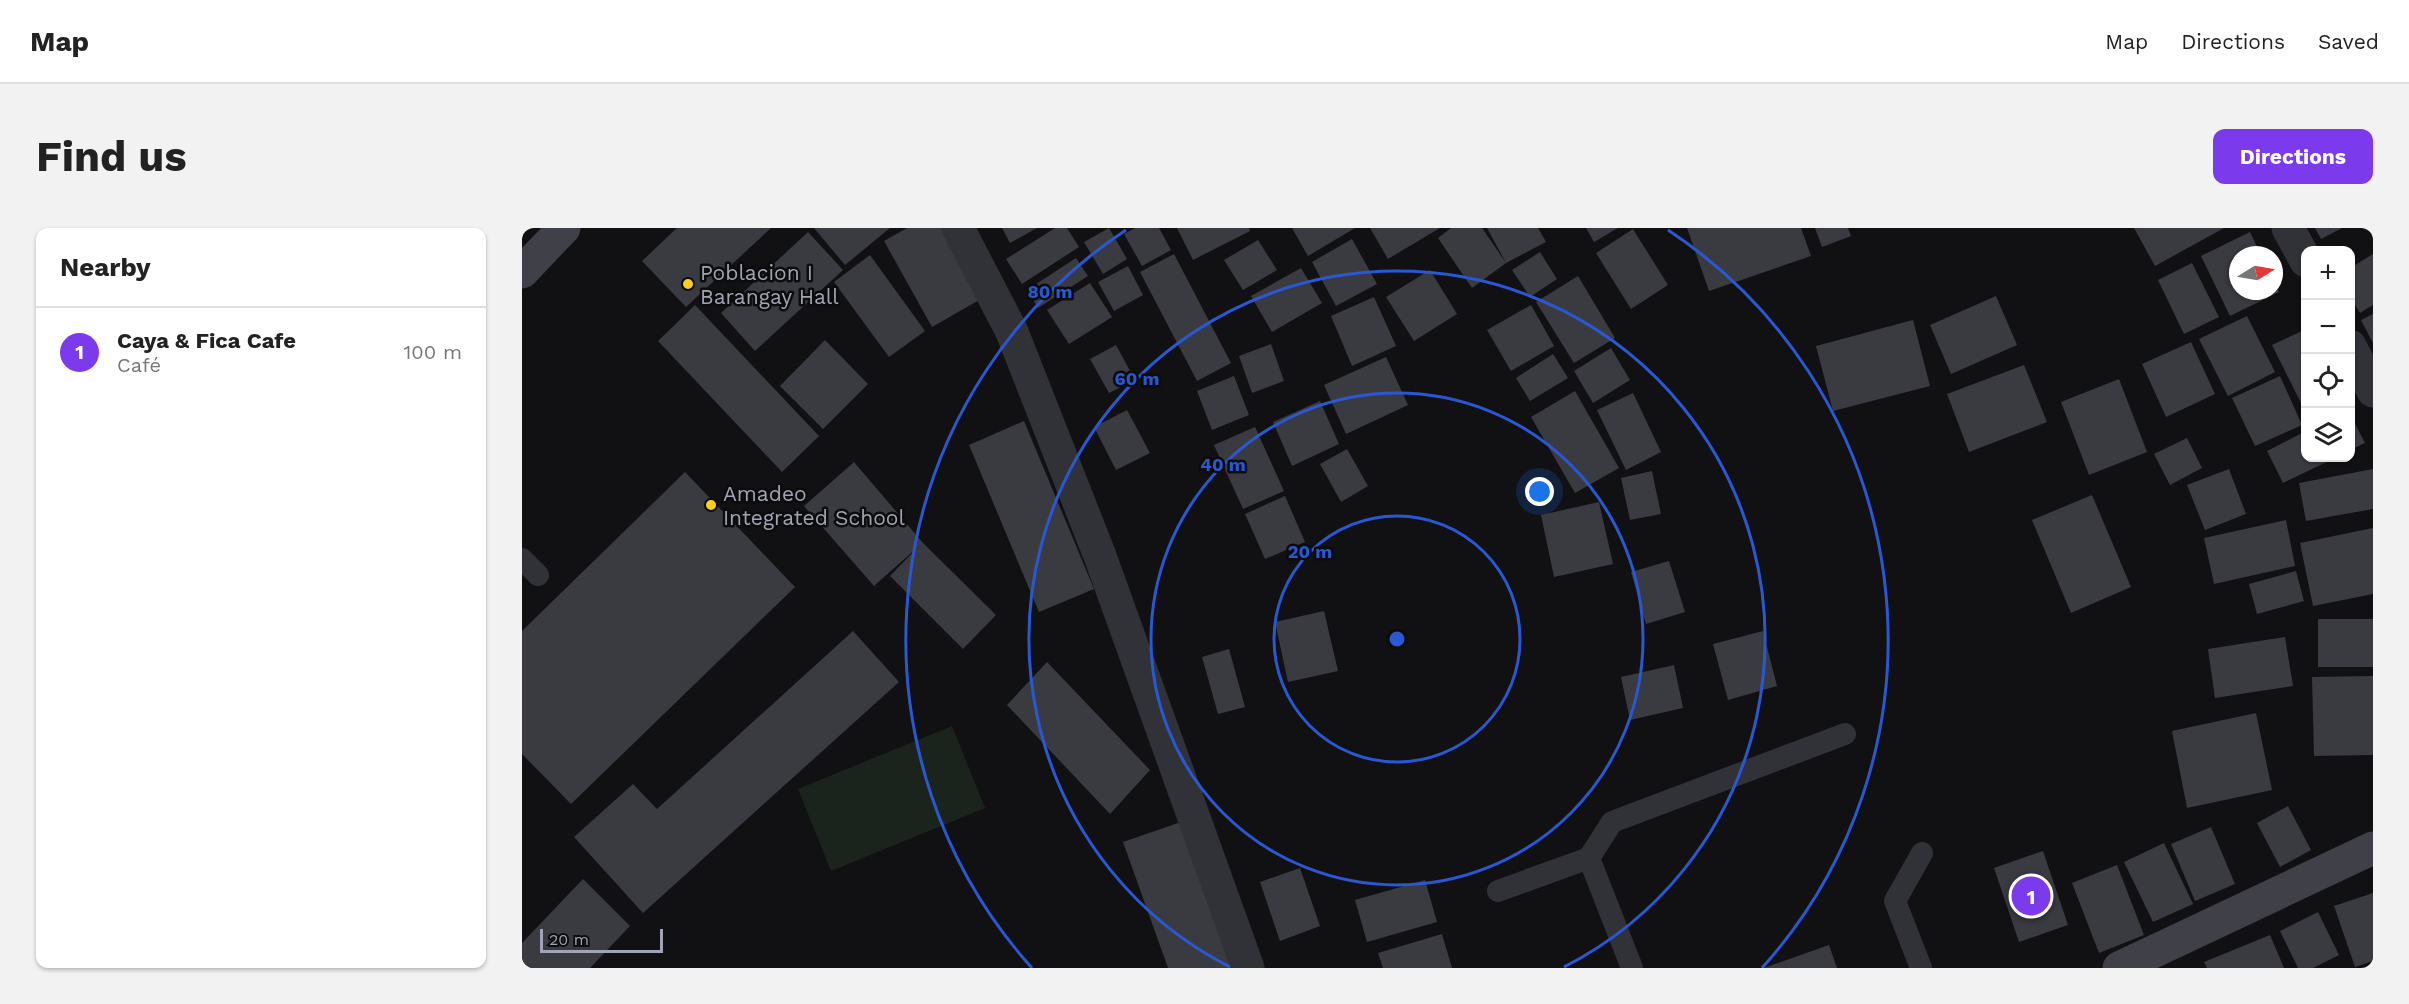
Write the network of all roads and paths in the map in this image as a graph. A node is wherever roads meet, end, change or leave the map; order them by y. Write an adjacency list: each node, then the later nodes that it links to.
1 (958, 228): 15 (street)
2 (2288, 228): 4 (street)
3 (557, 231): 5 (main road)
4 (2301, 252)
5 (522, 272)
6 (2354, 354): 7 (street)
7 (2373, 391)
8 (522, 559): 9 (lane)
9 (538, 575)
10 (1845, 734): 13 (lane)
11 (2373, 848): 18 (main road)
12 (1922, 853): 17 (lane)
13 (1589, 858): 14 (lane); 16 (lane)
14 (1498, 891)
15 (1248, 968)
16 (1632, 968)
17 (1921, 968)
18 (2119, 968)

